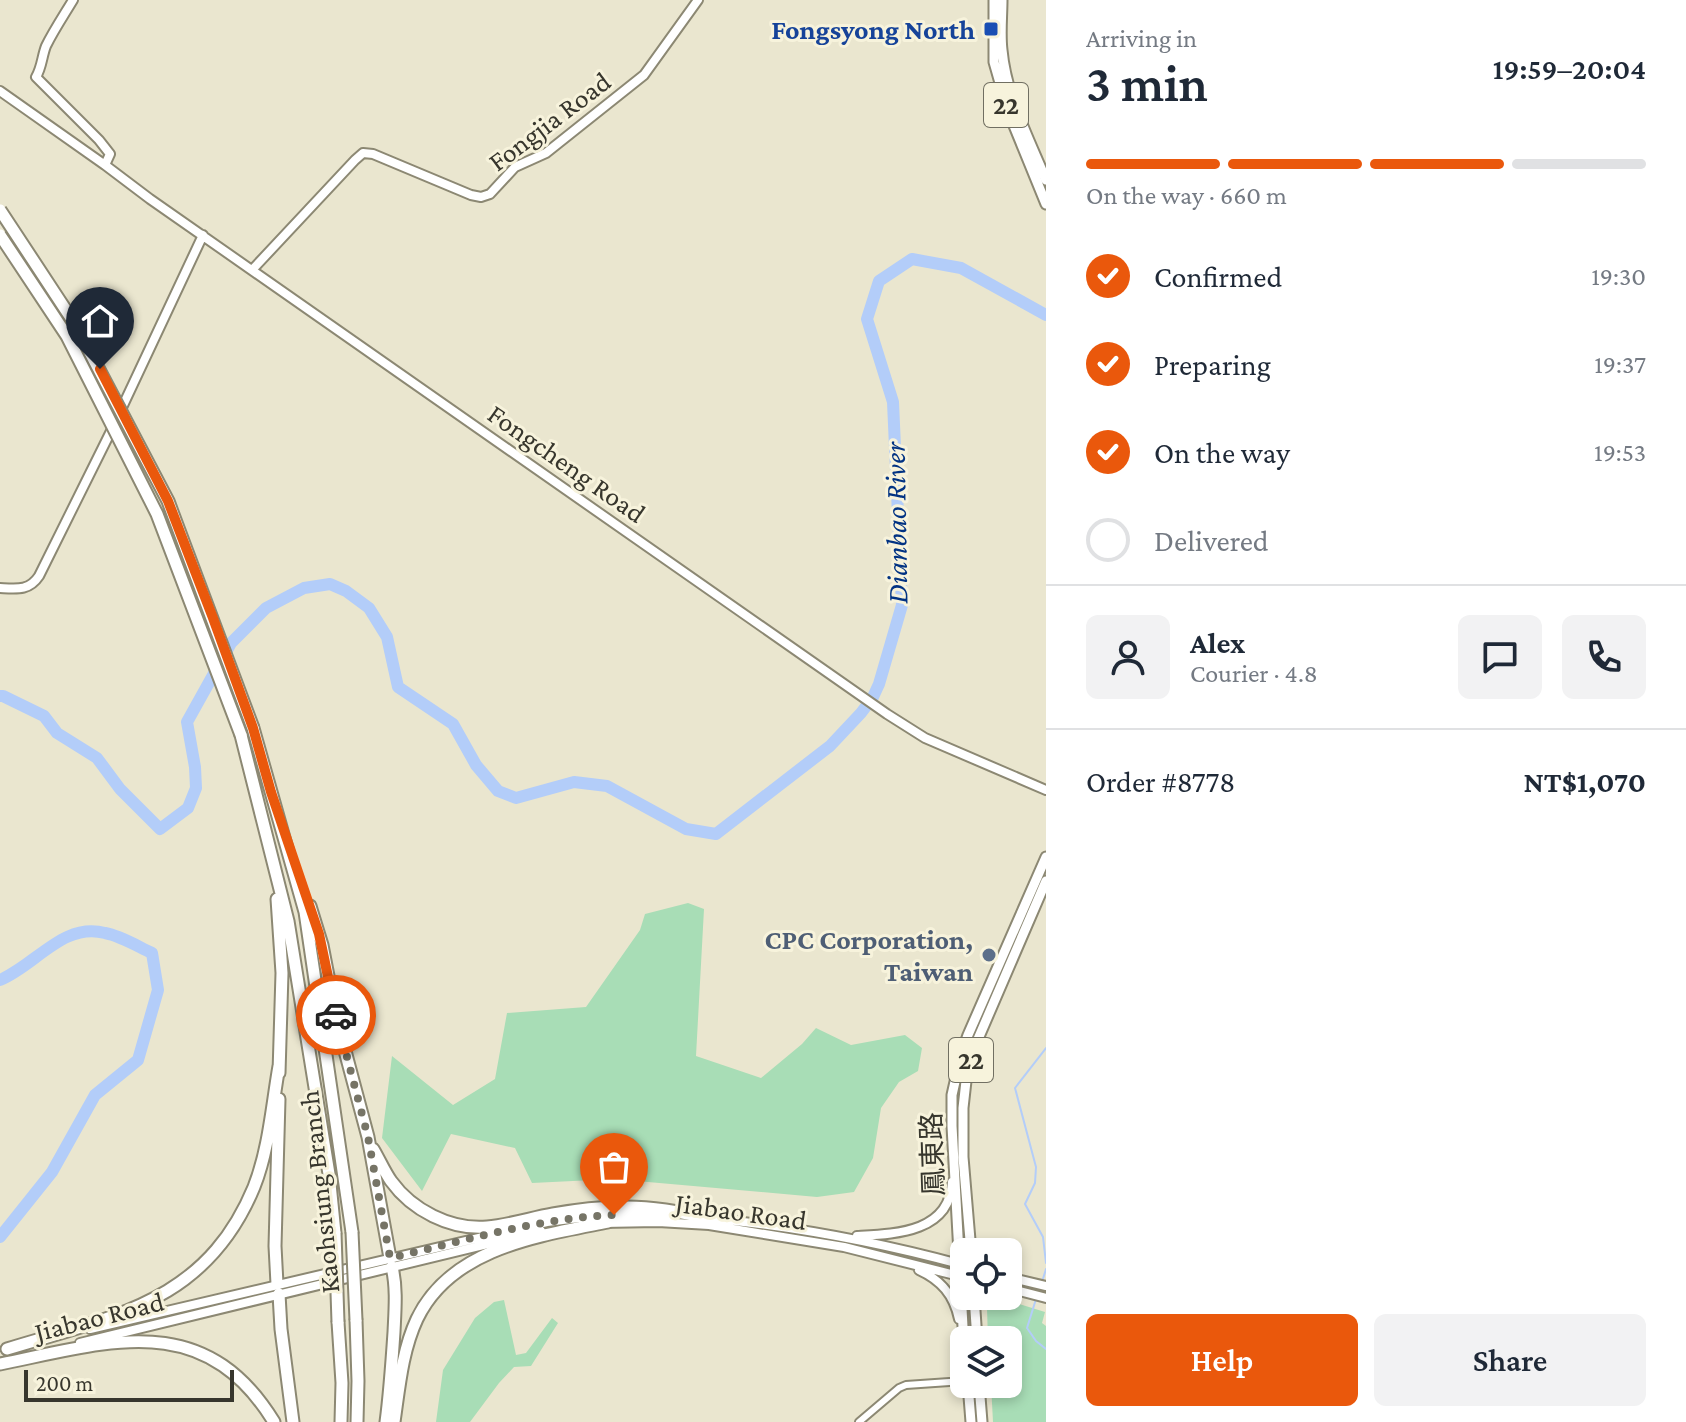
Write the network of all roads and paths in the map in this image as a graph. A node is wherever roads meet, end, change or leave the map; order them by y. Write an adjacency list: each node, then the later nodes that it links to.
1 (73, 0): 6 (street)
2 (698, 0): 12 (street, Fongjia Road)
3 (994, 0): 8 (main road, 22)
4 (1002, 0): 7 (main road, 22)
5 (0, 91): 6 (street, Fongcheng Road)
6 (105, 165): 11 (street, Fongcheng Road)
7 (1046, 180)
8 (1046, 204)
9 (0, 210): 15 (highway, Kaohsiung Branch, bridge)
10 (0, 235): 17 (highway, Kaohsiung Branch, bridge)
11 (203, 235): 12 (street, Fongcheng Road); 13 (street)
12 (252, 270): 14 (street, Fongcheng Road)
13 (0, 588)
14 (1046, 790)
15 (271, 792): 22 (highway); 47 (highway, Kaohsiung Branch, bridge)
16 (1046, 857): 19 (main road, 鳳東路 / 22)
17 (275, 870): 21 (highway); 46 (highway, Kaohsiung Branch, bridge)
18 (1046, 881): 19 (main road, 鳳東路 / 22)
19 (1011, 949): 20 (main road, 鳳東路 / 22)
20 (994, 989): 23 (main road, 鳳東路 / 22); 28 (main road, 鳳東路 / 22)
21 (279, 1066): 35 (highway); 39 (highway)
22 (368, 1137): 24 (highway); 31 (highway)
23 (952, 1161): 26 (street); 27 (main road, 鳳東路 / 22)
24 (711, 1219): 26 (street, Jiabao Road); 31 (street, Jiabao Road)
25 (608, 1222): 29 (street, Jiabao Road); 31 (street, Jiabao Road); 49 (highway)
26 (841, 1236): 30 (street, Jiabao Road)
27 (959, 1238)
28 (970, 1238)
29 (896, 1260): 32 (street, Jiabao Road); 38 (street)
30 (950, 1261)
31 (391, 1263): 35 (street, Jiabao Road); 48 (highway)
32 (950, 1274)
33 (1022, 1280): 34 (street)
34 (1046, 1286)
35 (278, 1289): 39 (street, Jiabao Road); 40 (street, Jiabao Road); 45 (highway)
36 (1022, 1292): 37 (street)
37 (1046, 1298)
38 (960, 1326)
39 (4, 1350)
40 (0, 1363): 44 (highway)
41 (950, 1383): 50 (street)
42 (968, 1398): 51 (main road)
43 (980, 1398): 52 (main road)
44 (274, 1422)
45 (293, 1422)
46 (341, 1422)
47 (357, 1422)
48 (386, 1422)
49 (394, 1422)
50 (859, 1422)
51 (971, 1422)
52 (982, 1422)

